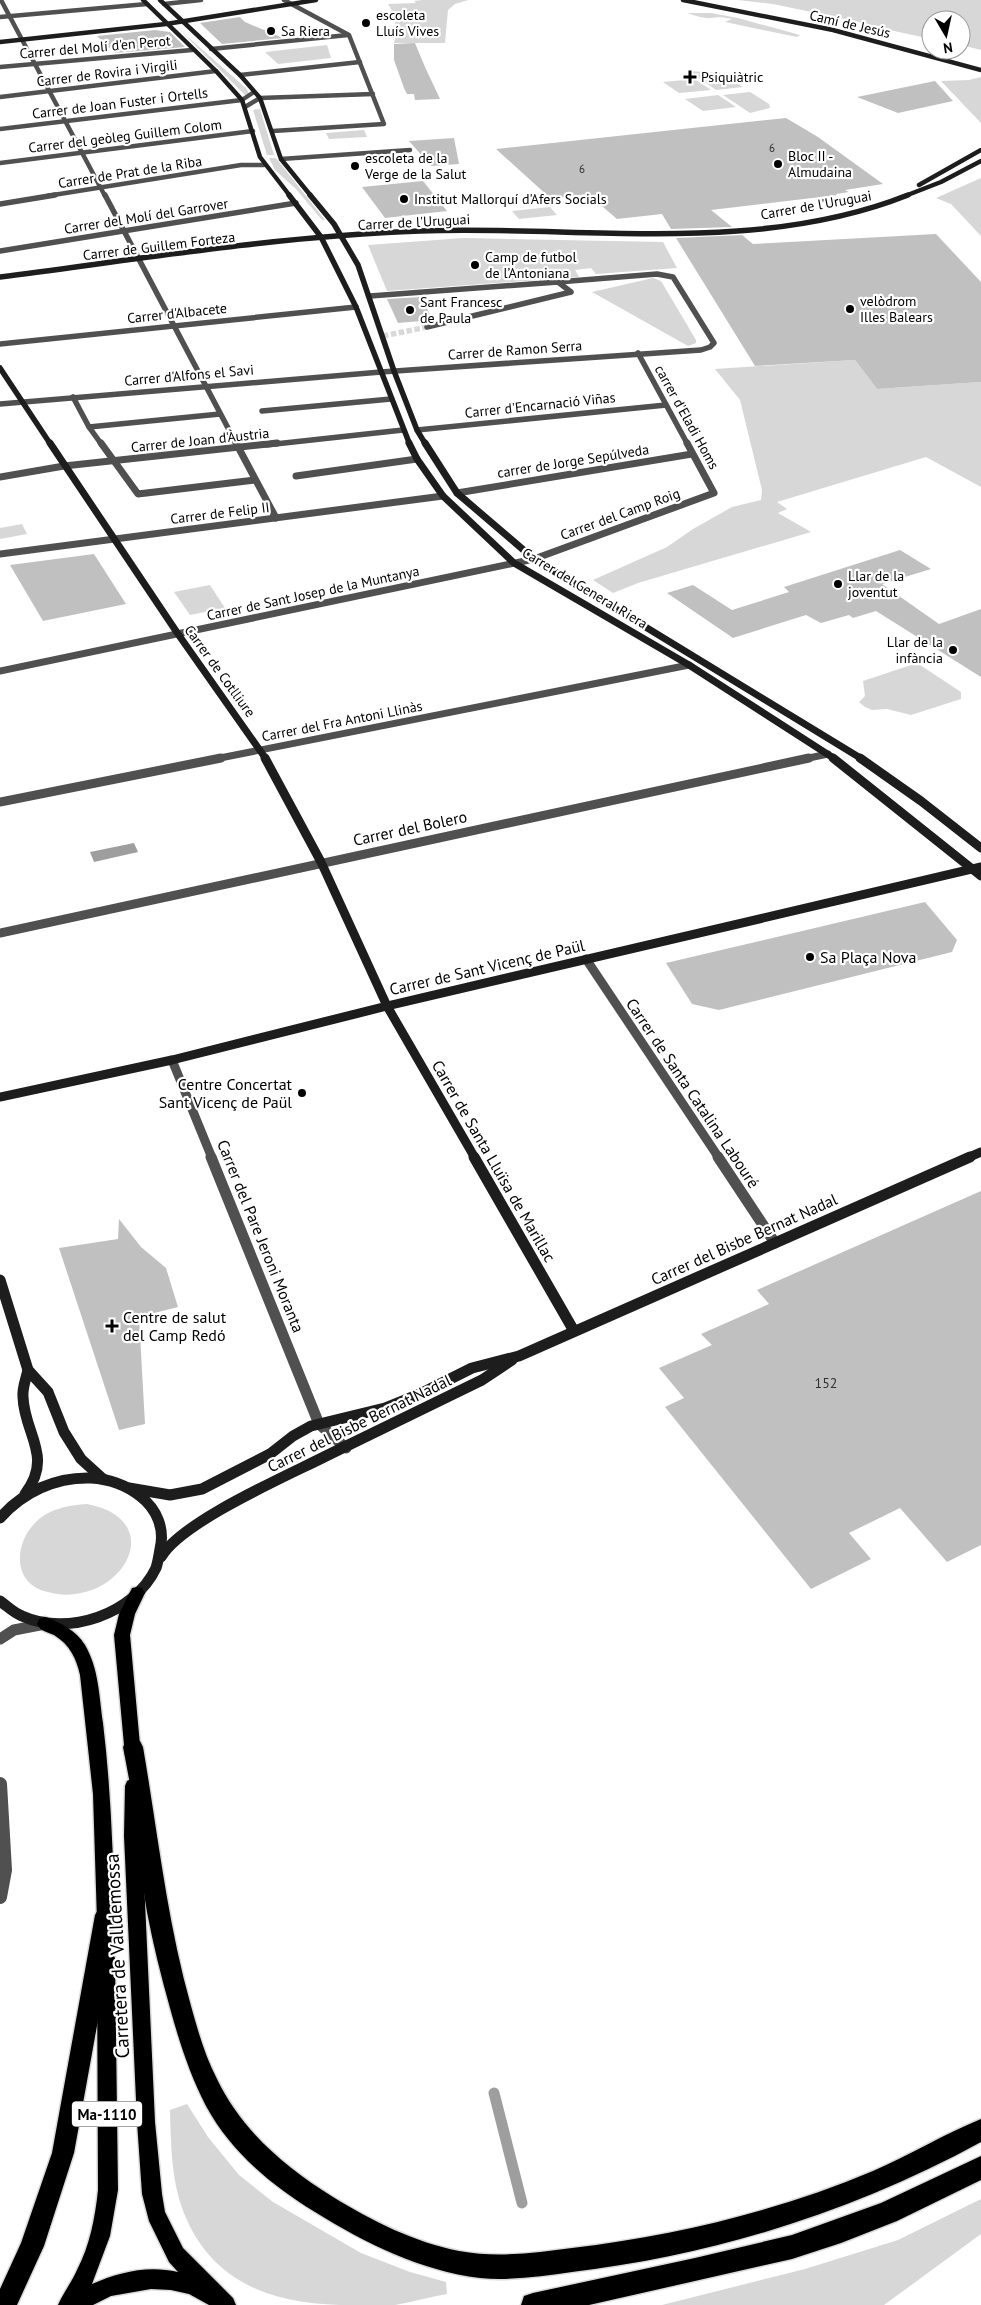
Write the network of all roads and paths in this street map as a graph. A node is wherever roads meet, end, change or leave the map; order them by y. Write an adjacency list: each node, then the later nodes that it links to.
1 (1, 0): 10 (street)
2 (202, 0): 8 (street)
3 (284, 0): 9 (street)
4 (316, 0): 9 (main road)
5 (683, 0): 23 (main road, Camí de Jesús)
6 (706, 0): 14 (main road, Camí de Jesús)
7 (145, 2): 10 (street); 13 (main road, Carrer del General Riera)
8 (162, 2): 12 (main road, Carrer del General Riera)
9 (290, 4): 12 (main road); 15 (street)
10 (10, 16): 11 (street); 16 (street)
11 (0, 17)
12 (183, 22): 13 (main road); 19 (main road, Carrer del General Riera)
13 (166, 24): 16 (main road); 18 (main road, Carrer del General Riera)
14 (858, 31)
15 (349, 35): 19 (street); 20 (street)
16 (22, 40): 17 (main road); 21 (street)
17 (0, 42)
18 (192, 50): 21 (street, Carrer del Molí d'en Perot); 24 (main road, Carrer del General Riera)
19 (211, 50): 25 (main road, Carrer del General Riera)
20 (360, 62): 25 (street); 28 (street)
21 (35, 64): 22 (street, Carrer del Molí d'en Perot); 26 (street)
22 (0, 68)
23 (981, 70)
24 (216, 71): 26 (street, Carrer de Rovira i Virgili); 31 (main road, Carrer del General Riera)
25 (240, 76): 27 (main road, Carrer del General Riera)
26 (49, 91): 29 (street, Carrer de Rovira i Virgili); 33 (street)
27 (254, 92): 30 (main road, Carrer del General Riera); 31 (street)
28 (373, 94): 30 (street); 36 (street)
29 (0, 97)
30 (260, 98): 32 (street); 36 (main road, Carrer del General Riera)
31 (242, 100): 32 (main road, Carrer del General Riera); 33 (street, Carrer de Joan Fuster i Ortells)
32 (245, 107): 35 (main road, Carrer del General Riera)
33 (65, 121): 34 (street, Carrer de Joan Fuster i Ortells); 39 (street)
34 (0, 129)
35 (252, 131): 39 (street, Carrer del geòleg Guillem Colom); 43 (main road, Carrer del General Riera)
36 (273, 131): 40 (main road, Carrer del General Riera)
37 (410, 150): 40 (street)
38 (981, 150): 47 (main road, Carrer de l'Uruguai)
39 (82, 152): 42 (street, Carrer del geòleg Guillem Colom); 44 (street)
40 (282, 159): 50 (main road, Carrer del General Riera)
41 (981, 160): 50 (main road, Carrer de l'Uruguai)
42 (0, 163)
43 (264, 165): 44 (street, Carrer de Prat de la Riba); 45 (main road, Carrer del General Riera)
44 (100, 188): 46 (street, Carrer de Prat de la Riba); 49 (street)
45 (296, 203): 49 (street, Carrer del Molí del Garrover); 51 (main road, Carrer del General Riera)
46 (0, 204)
47 (860, 204)
48 (731, 224): 50 (main road, Carrer de l'Uruguai)
49 (123, 232): 52 (street, Carrer del Molí del Garrover); 53 (street)
50 (341, 236): 51 (main road, Carrer de Guillem Forteza); 56 (main road, Carrer del General Riera)
51 (321, 237): 53 (main road, Carrer de Guillem Forteza); 57 (main road, Carrer del General Riera)
52 (0, 251)
53 (138, 260): 54 (main road, Carrer de Guillem Forteza); 58 (street)
54 (0, 277)
55 (558, 282): 56 (street); 59 (street); 61 (street, Carrer de Ramon Serra)
56 (370, 296): 63 (main road, Carrer del General Riera)
57 (356, 307): 58 (street, Carrer d'Albacete); 64 (main road, Carrer del General Riera)
58 (174, 325): 60 (street, Carrer d'Albacete); 65 (street)
59 (428, 326)
60 (0, 344)
61 (638, 354): 63 (street, Carrer de Ramon Serra); 70 (street, carrer d'Eladi Homs)
62 (0, 368): 68 (main road, Carrer de Cotlliure)
63 (394, 371): 64 (street, Carrer de Ramon Serra); 75 (main road, Carrer del General Riera)
64 (381, 372): 65 (street, Carrer d'Alfons el Savi); 67 (main road, Carrer del General Riera)
65 (205, 386): 66 (street, Carrer d'Alfons el Savi); 72 (street)
66 (73, 397): 68 (street, Carrer d'Alfons el Savi); 73 (street)
67 (391, 399): 71 (street); 74 (main road, Carrer del General Riera)
68 (21, 401): 69 (street, Carrer d'Alfons el Savi); 80 (main road, Carrer de Cotlliure)
69 (0, 404)
70 (666, 405): 75 (street, Carrer d'Encarnació Viñas); 77 (street, carrer d'Eladi Homs)
71 (262, 411)
72 (220, 414): 73 (street); 76 (street)
73 (89, 427): 79 (street)
74 (403, 430): 76 (street, Carrer de Joan d'Àustria); 78 (main road, Carrer del General Riera)
75 (417, 430): 84 (main road, Carrer del General Riera)
76 (239, 449): 79 (street, Carrer de Joan d'Àustria); 83 (street)
77 (692, 454): 84 (street, carrer de Jorge Sepúlveda); 85 (street, carrer d'Eladi Homs)
78 (417, 459): 81 (street); 86 (main road, Carrer del General Riera)
79 (113, 461): 80 (street, Carrer de Joan d'Àustria); 83 (street)
80 (64, 466): 82 (street, Carrer de Joan d'Àustria); 88 (main road, Carrer de Cotlliure)
81 (296, 476)
82 (0, 477)
83 (255, 480): 87 (street)
84 (457, 493): 90 (main road, Carrer del General Riera)
85 (714, 493): 90 (street, Carrer del Camp Roig)
86 (443, 496): 87 (street, Carrer de Felip II); 91 (main road, Carrer del General Riera)
87 (276, 518): 88 (street, Carrer de Felip II)
88 (116, 539): 89 (street, Carrer de Felip II); 92 (main road, Carrer de Cotlliure)
89 (0, 554)
90 (534, 559): 91 (street, Carrer del Camp Roig); 98 (main road, Carrer del General Riera)
91 (514, 563): 92 (street, Carrer de Sant Josep de la Muntanya); 93 (main road, Carrer del General Riera)
92 (178, 634): 94 (street, Carrer de Sant Josep de la Muntanya); 95 (main road, Carrer de Cotlliure)
93 (689, 665): 95 (street, Carrer del Fra Antoni Llinàs); 96 (main road, Carrer del General Riera)
94 (0, 671)
95 (261, 750): 97 (street, Carrer del Fra Antoni Llinàs); 99 (main road, Carrer de Cotlliure)
96 (828, 754): 99 (street, Carrer del Bolero); 101 (main road, Carrer del General Riera)
97 (0, 802)
98 (981, 848)
99 (320, 862): 103 (street, Carrer del Bolero); 105 (main road, Carrer de Cotlliure)
100 (981, 867): 101 (main road, Carrer de Sant Vicenç de Paül)
101 (971, 870): 102 (main road, Carrer del General Riera); 104 (main road, Carrer de Sant Vicenç de Paül)
102 (981, 876)
103 (0, 933)
104 (586, 960): 105 (main road, Carrer de Sant Vicenç de Paül); 109 (street, Carrer de Santa Catalina Labouré)
105 (387, 1006): 106 (main road, Carrer de Sant Vicenç de Paül); 111 (main road, Carrer de Santa Lluïsa de Marillac)
106 (172, 1060): 107 (main road, Carrer de Sant Vicenç de Paül); 114 (street, Carrer del Pare Jeroni Moranta)
107 (0, 1097)
108 (981, 1152): 109 (main road, Carrer del Bisbe Bernat Nadal)
109 (775, 1243): 111 (main road, Carrer del Bisbe Bernat Nadal)
110 (0, 1280): 113 (main road)
111 (574, 1330): 112 (main road, Carrer del Bisbe Bernat Nadal)
112 (519, 1356): 114 (main road, Carrer del Bisbe Bernat Nadal); 115 (main road, Carrer del Bisbe Bernat Nadal)
113 (28, 1370): 116 (main road); 118 (main road)
114 (319, 1424): 115 (street); 117 (main road, Carrer del Bisbe Bernat Nadal)
115 (346, 1448): 120 (main road, Carrer del Bisbe Bernat Nadal)
116 (103, 1479): 117 (main road); 118 (main road)
117 (129, 1488): 120 (main road)
118 (21, 1498): 119 (main road)
119 (0, 1517)
120 (159, 1560): 121 (main road)
121 (137, 1593): 123 (main road); 125 (main road, Carretera de Valldemossa)
122 (0, 1600): 123 (main road)
123 (45, 1624): 124 (street); 128 (main road, Carretera de Valldemossa / Ma-1110)
124 (0, 1639)
125 (133, 1747): 129 (highway); 131 (main road, Carretera de Valldemossa)
126 (0, 1784): 127 (street)
127 (0, 1896)
128 (106, 1915): 132 (highway); 133 (main road, Carretera de Valldemossa / Ma-1110)
129 (981, 2130)
130 (981, 2168): 135 (highway)
131 (222, 2301): 134 (main road)
132 (5, 2305)
133 (68, 2305)
134 (74, 2305)
135 (533, 2305)

